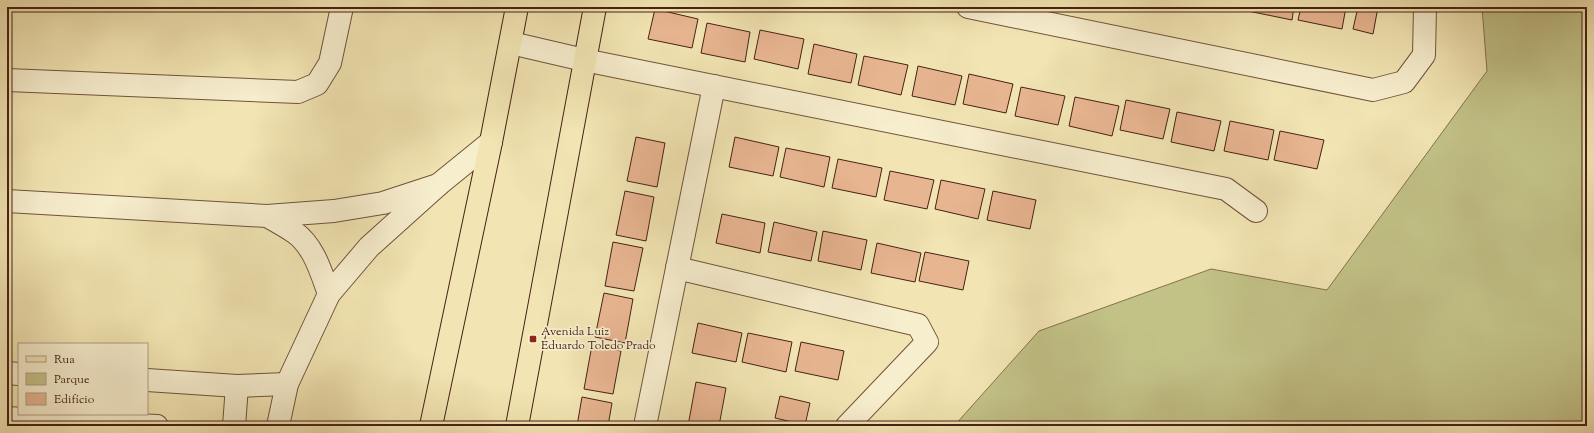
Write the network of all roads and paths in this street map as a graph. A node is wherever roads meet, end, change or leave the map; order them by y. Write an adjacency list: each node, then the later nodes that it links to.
1 (342, 7): 8 (street)
2 (517, 7): 6 (main road)
3 (595, 7): 7 (main road)
4 (968, 7): 5 (street)
5 (1425, 7)
6 (511, 43): 7 (street); 10 (main road)
7 (584, 60): 9 (street); 28 (main road)
8 (7, 80)
9 (714, 86): 13 (street); 15 (street)
10 (491, 142): 11 (street); 27 (main road)
11 (438, 185): 14 (street); 16 (street)
12 (7, 201): 14 (street)
13 (1256, 211)
14 (267, 216): 16 (street)
15 (677, 268): 29 (street); 30 (street)
16 (329, 294): 20 (street)
17 (7, 373): 18 (street)
18 (18, 374)
19 (148, 380): 21 (street)
20 (287, 384): 21 (street); 26 (street)
21 (237, 386): 25 (street)
22 (7, 418): 23 (street)
23 (126, 419): 24 (street)
24 (157, 426)
25 (234, 426)
26 (278, 426)
27 (431, 426)
28 (517, 426)
29 (645, 426)
30 (848, 426)

